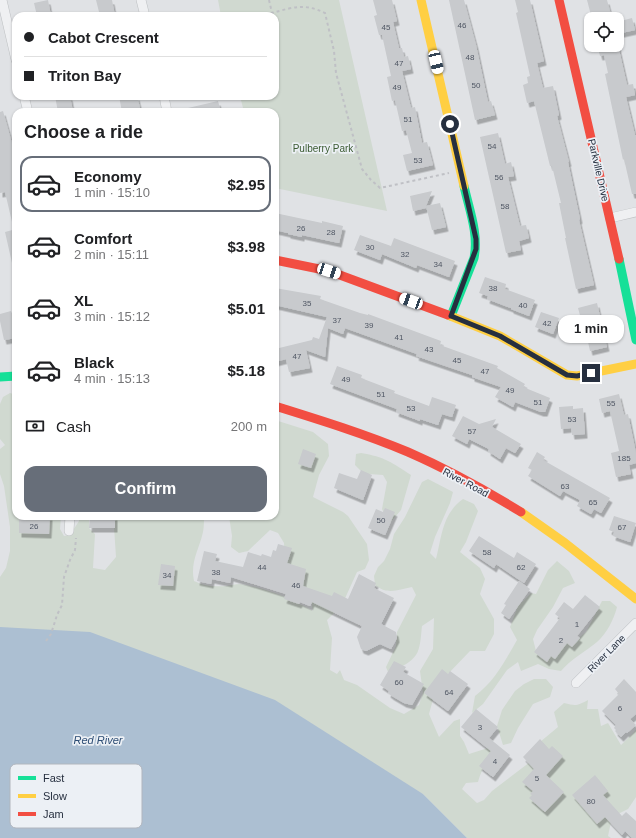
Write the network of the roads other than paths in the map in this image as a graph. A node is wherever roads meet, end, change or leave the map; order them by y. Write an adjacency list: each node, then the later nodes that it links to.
1 (2, 0): 6 (street)
2 (141, 0): 5 (street)
3 (421, 0): 10 (street)
4 (559, 0): 8 (street, Parkville Drive)
5 (144, 12)
6 (12, 43)
7 (636, 212): 8 (street)
8 (610, 218): 11 (street, Parkville Drive)
9 (279, 261): 10 (street)
10 (451, 316): 12 (street)
11 (636, 340)
12 (636, 364)
13 (12, 376): 14 (street)
14 (0, 377)
15 (279, 407): 18 (street, River Road)
16 (70, 520): 17 (street)
17 (69, 531)
18 (636, 600)
19 (636, 623): 20 (street, River Lane)
20 (576, 683)

